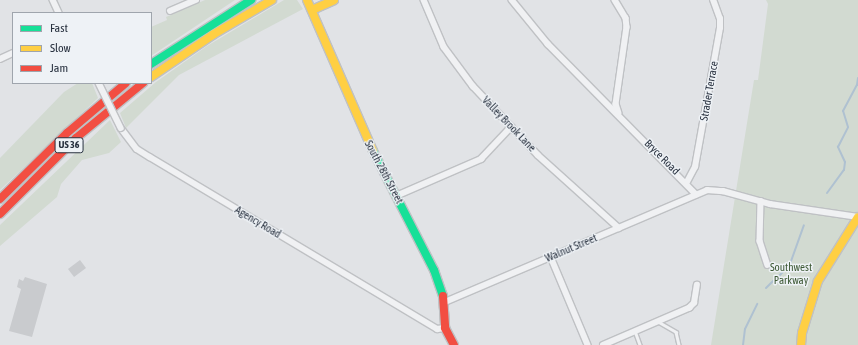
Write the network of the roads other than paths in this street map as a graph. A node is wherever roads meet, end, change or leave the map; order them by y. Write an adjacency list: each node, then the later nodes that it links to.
1 (53, 0): 13 (street)
2 (196, 0): 12 (street)
3 (251, 0): 16 (main road)
4 (272, 0): 17 (main road)
5 (307, 0): 11 (main road, South 28th Street)
6 (334, 0): 11 (main road)
7 (424, 0): 22 (street, Valley Brook Lane)
8 (512, 0): 21 (street, Bryce Road)
9 (615, 0): 21 (street)
10 (713, 0): 23 (street, Strader Terrace)
11 (312, 10): 25 (main road, South 28th Street)
12 (170, 11)
13 (59, 12)
14 (12, 53): 15 (street)
15 (0, 59)
16 (152, 63)
17 (152, 76)
18 (99, 84): 36 (street, Agency Road, bridge)
19 (125, 84): 26 (main road, US 36)
20 (142, 84): 28 (main road, US 36)
21 (620, 115): 23 (street, Bryce Road)
22 (511, 127): 25 (street); 30 (street, Valley Brook Lane)
23 (687, 182): 24 (street, Bryce Road)
24 (696, 194): 27 (street); 30 (street, Walnut Street)
25 (396, 196): 34 (main road, South 28th Street)
26 (0, 199)
27 (761, 202): 29 (street); 32 (street)
28 (0, 214)
29 (858, 217): 43 (main road)
30 (619, 228): 31 (street, Walnut Street)
31 (550, 257): 34 (street, Walnut Street); 39 (street)
32 (768, 265)
33 (697, 285): 35 (street)
34 (445, 302): 36 (main road, South 28th Street)
35 (659, 322): 37 (street); 42 (lane)
36 (445, 328): 38 (main road, South 28th Street)
37 (635, 332): 40 (street); 41 (lane)
38 (454, 345)
39 (588, 345)
40 (603, 345)
41 (640, 345)
42 (680, 345)
43 (801, 345)

